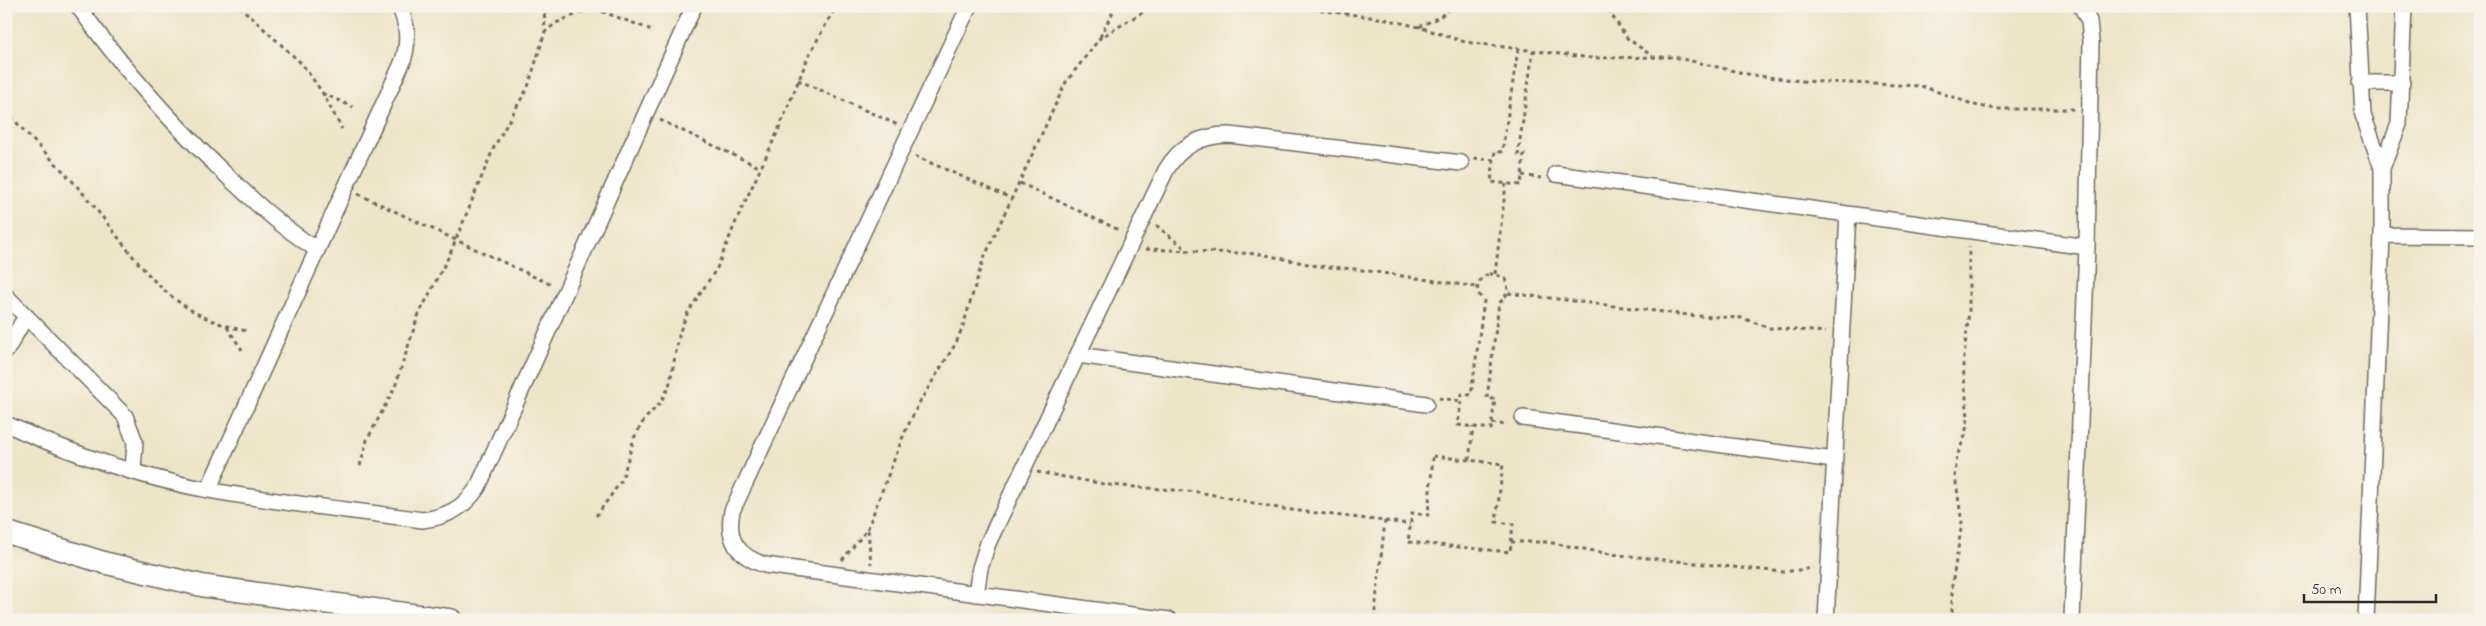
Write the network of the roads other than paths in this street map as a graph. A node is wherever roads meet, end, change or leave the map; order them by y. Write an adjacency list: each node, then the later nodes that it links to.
1 (78, 6): 17 (street)
2 (399, 6): 17 (street)
3 (694, 6): 27 (street)
4 (969, 6): 29 (street)
5 (2082, 6): 16 (street)
6 (2357, 6): 8 (street)
7 (2404, 6): 9 (street)
8 (2360, 83): 9 (street); 11 (street)
9 (2402, 83): 11 (street)
10 (1461, 163): 21 (street)
11 (2382, 168): 14 (street)
12 (1556, 174): 13 (street)
13 (1848, 214): 16 (street); 25 (street)
14 (2382, 235): 15 (street); 34 (street)
15 (2480, 236)
16 (2088, 247): 33 (street)
17 (316, 249): 27 (street)
18 (6, 296): 19 (street)
19 (26, 316): 20 (street); 26 (street)
20 (6, 351)
21 (1078, 355): 22 (street); 29 (street)
22 (1426, 404)
23 (1523, 418): 25 (street)
24 (6, 424): 26 (street)
25 (1834, 460): 32 (street)
26 (133, 470): 27 (street)
27 (208, 490)
28 (6, 532): 30 (main road)
29 (976, 594): 31 (street)
30 (451, 620)
31 (1169, 620)
32 (1826, 620)
33 (2072, 620)
34 (2366, 620)

